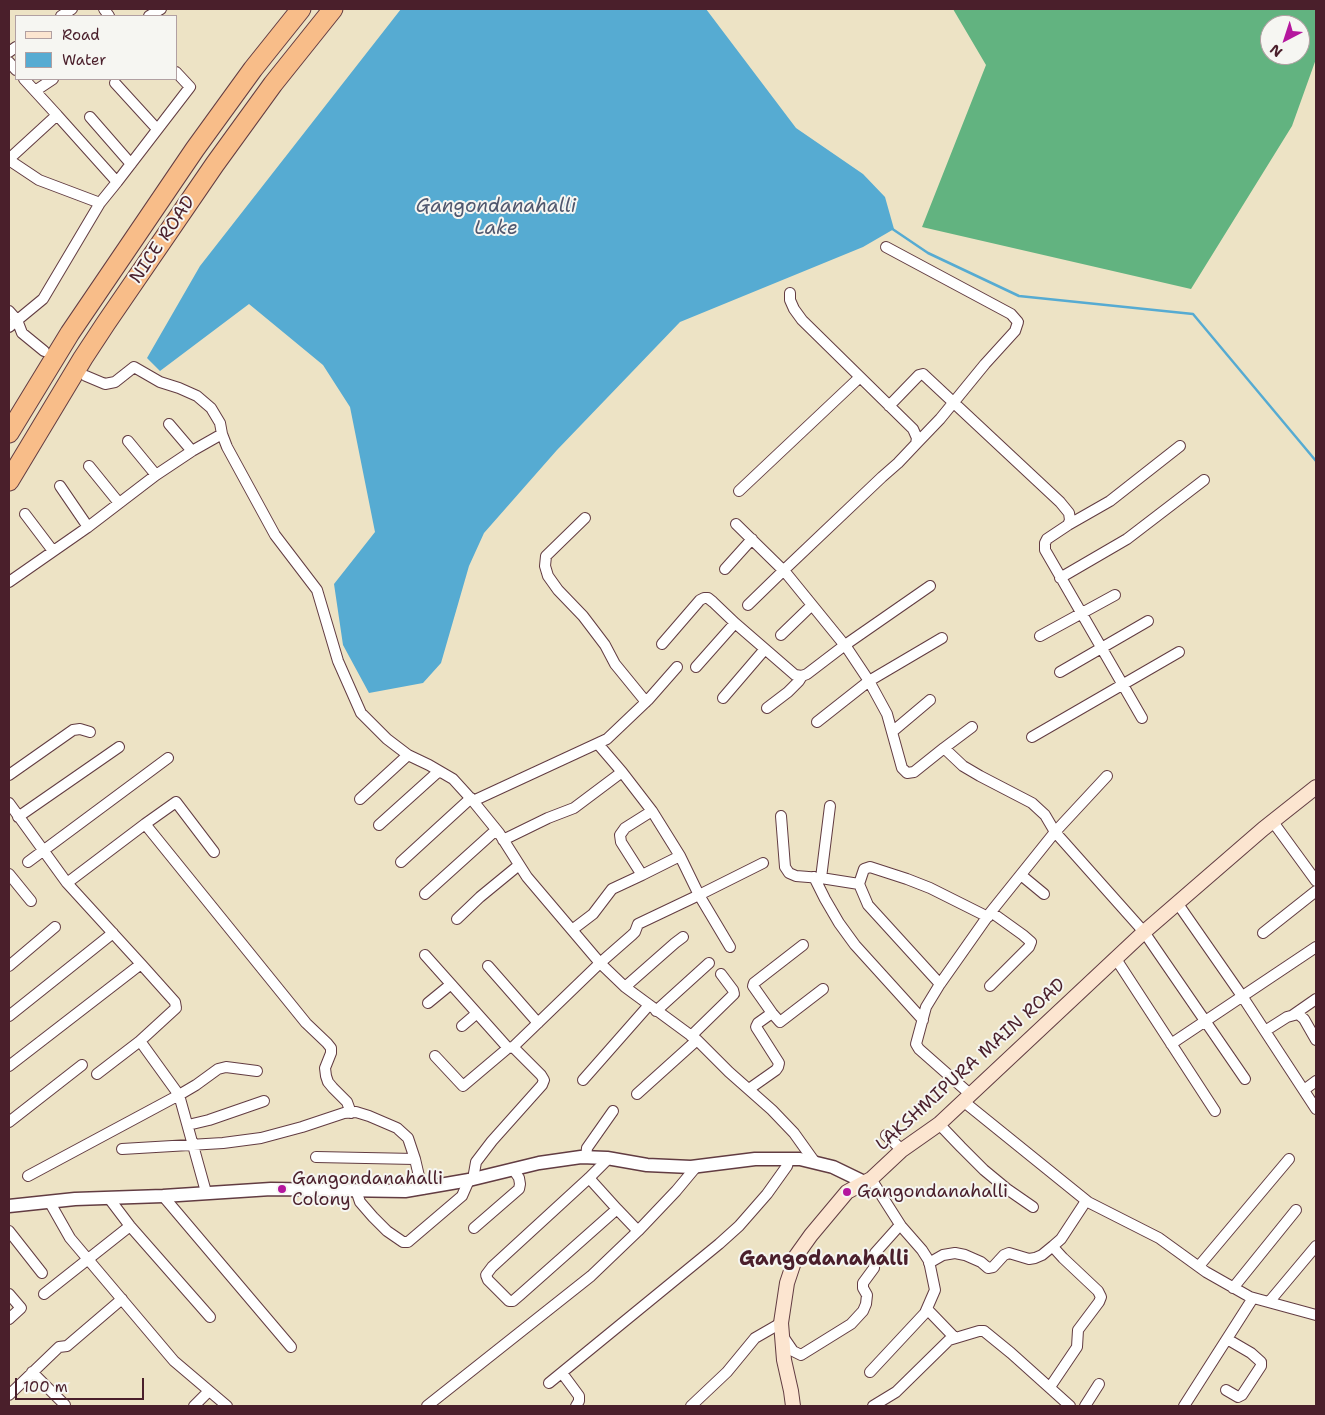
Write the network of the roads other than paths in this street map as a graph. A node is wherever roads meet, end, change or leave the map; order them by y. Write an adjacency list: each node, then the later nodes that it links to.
1 (301, 9): 25 (highway, NICE ROAD)
2 (333, 9): 34 (highway, NICE ROAD)
3 (178, 74): 10 (street)
4 (25, 80): 7 (street)
5 (52, 80): 7 (street)
6 (115, 83): 10 (street)
7 (35, 91): 8 (street)
8 (57, 115): 11 (street); 13 (street)
9 (90, 117): 12 (street)
10 (157, 130): 12 (street)
11 (9, 159): 14 (street)
12 (131, 164): 13 (street)
13 (117, 182): 14 (street)
14 (100, 203): 18 (street)
15 (886, 247): 22 (street)
16 (790, 293): 21 (street)
17 (9, 311): 18 (street)
18 (13, 323): 19 (street)
19 (44, 351)
20 (86, 376): 26 (street)
21 (860, 377): 23 (street); 36 (street)
22 (954, 403): 23 (street); 28 (street); 41 (street)
23 (889, 406): 28 (street)
24 (169, 424): 30 (street)
25 (9, 433)
26 (222, 434): 30 (street); 83 (street)
27 (128, 441): 32 (street)
28 (916, 444): 46 (street)
29 (1180, 446): 41 (street)
30 (192, 451): 32 (street)
31 (89, 466): 37 (street)
32 (156, 475): 37 (street)
33 (1204, 480): 47 (street)
34 (9, 481)
35 (60, 486): 42 (street)
36 (739, 491)
37 (119, 503): 42 (street)
38 (25, 514): 44 (street)
39 (585, 518): 72 (street)
40 (736, 524): 43 (street)
41 (1068, 525): 47 (street)
42 (88, 526): 44 (street)
43 (752, 540): 45 (street); 46 (street)
44 (53, 551): 48 (street)
45 (725, 569)
46 (784, 570): 51 (street); 52 (street)
47 (1060, 578): 53 (street)
48 (9, 582)
49 (930, 586): 60 (street)
50 (1115, 595): 53 (street)
51 (748, 605)
52 (812, 605): 56 (street); 60 (street)
53 (1081, 614): 57 (street); 61 (street)
54 (1148, 621): 61 (street)
55 (735, 622): 59 (street); 62 (street); 65 (street)
56 (780, 635)
57 (1040, 636)
58 (942, 638): 68 (street)
59 (662, 644)
60 (844, 645): 67 (street); 68 (street)
61 (1102, 648): 66 (street); 69 (street)
62 (765, 649): 67 (street); 70 (street)
63 (1180, 652): 69 (street)
64 (677, 667): 72 (street)
65 (696, 667)
66 (1060, 672)
67 (802, 676): 73 (street)
68 (869, 681): 75 (street); 78 (street)
69 (1123, 685): 74 (street); 79 (street)
70 (722, 698)
71 (930, 700): 78 (street)
72 (646, 702): 80 (street)
73 (767, 708)
74 (1142, 718)
75 (817, 722)
76 (972, 727): 82 (street)
77 (90, 732): 87 (street)
78 (892, 732): 82 (street)
79 (1032, 737)
80 (598, 744): 86 (street); 91 (street)
81 (119, 747): 96 (street)
82 (944, 748): 101 (street)
83 (408, 756): 85 (street); 90 (street)
84 (168, 758): 103 (street)
85 (439, 771): 91 (street); 99 (street)
86 (622, 772): 94 (street); 102 (street)
87 (9, 775)
88 (1107, 776): 101 (street)
89 (1316, 787): 97 (main road, LAKSHMIPURA MAIN ROAD)
90 (360, 799)
91 (472, 799): 100 (street); 107 (street)
92 (9, 803): 96 (street)
93 (830, 806): 113 (street)
94 (652, 811): 105 (street); 112 (street)
95 (781, 816): 113 (street)
96 (18, 817): 103 (street)
97 (1273, 822): 114 (street); 122 (main road, LAKSHMIPURA MAIN ROAD)
98 (145, 824): 104 (street); 115 (street); 182 (street)
99 (379, 825)
100 (496, 830): 102 (street); 118 (street)
101 (1055, 832): 111 (street); 127 (street)
102 (503, 840): 109 (street)
103 (43, 851): 106 (street); 115 (street)
104 (214, 852)
105 (680, 856): 112 (street); 120 (street)
106 (28, 862)
107 (401, 862)
108 (763, 863): 120 (street)
109 (519, 865): 124 (street); 126 (street)
110 (9, 874): 121 (street)
111 (1021, 874): 119 (street); 123 (street)
112 (642, 875): 126 (street)
113 (818, 877): 116 (street); 155 (street)
114 (1316, 881)
115 (67, 883): 128 (street)
116 (859, 884): 123 (street); 143 (street)
117 (1316, 892): 129 (street)
118 (425, 894)
119 (1044, 894)
120 (699, 895): 132 (street); 136 (street)
121 (32, 900)
122 (1178, 904): 127 (main road, LAKSHMIPURA MAIN ROAD); 147 (street)
123 (990, 914): 143 (street); 144 (street)
124 (457, 919)
125 (55, 927): 139 (street)
126 (572, 930): 136 (street)
127 (1144, 932): 135 (main road, LAKSHMIPURA MAIN ROAD); 156 (street)
128 (113, 933): 138 (street); 154 (street)
129 (1263, 933)
130 (683, 938): 145 (street)
131 (803, 945): 151 (street)
132 (730, 946)
133 (1316, 947): 147 (street)
134 (425, 956): 142 (street)
135 (1116, 959): 163 (street); 177 (main road, LAKSHMIPURA MAIN ROAD)
136 (600, 963): 145 (street); 157 (street)
137 (709, 963): 150 (street)
138 (141, 964): 162 (street); 167 (street)
139 (9, 966)
140 (488, 966): 157 (street)
141 (722, 974): 160 (street)
142 (450, 984): 149 (street); 152 (street)
143 (940, 984): 155 (street)
144 (990, 986)
145 (625, 987): 150 (street)
146 (823, 989): 151 (street)
147 (1242, 996): 156 (street); 159 (street)
148 (1316, 999): 153 (street)
149 (428, 1003)
150 (653, 1008): 160 (street); 171 (street)
151 (772, 1013): 173 (street)
152 (476, 1014): 158 (street); 164 (street)
153 (1293, 1015): 159 (street); 161 (street)
154 (9, 1016)
155 (923, 1020): 177 (street)
156 (1205, 1021): 163 (street); 170 (street)
157 (538, 1023): 164 (street)
158 (462, 1026)
159 (1264, 1031): 174 (street)
160 (694, 1038): 173 (street); 176 (street)
161 (1316, 1040)
162 (140, 1041): 169 (street); 175 (street)
163 (1171, 1044): 181 (street)
164 (510, 1048): 165 (street); 201 (street)
165 (436, 1056)
166 (82, 1065): 183 (street)
167 (9, 1066)
168 (257, 1071): 175 (street)
169 (97, 1074)
170 (1245, 1079)
171 (583, 1080)
172 (1316, 1081): 174 (street)
173 (749, 1089): 196 (street)
174 (1304, 1090): 179 (street)
175 (179, 1094): 185 (street); 199 (street)
176 (637, 1094)
177 (967, 1098): 184 (main road, LAKSHMIPURA MAIN ROAD); 209 (street)
178 (264, 1101): 185 (street)
179 (1316, 1109)
180 (613, 1111): 191 (street)
181 (1214, 1111)
182 (351, 1112): 187 (street); 193 (street)
183 (9, 1122)
184 (939, 1124): 189 (main road, LAKSHMIPURA MAIN ROAD); 211 (street)
185 (188, 1125): 187 (street)
186 (886, 1135): 189 (street)
187 (193, 1145): 188 (street); 205 (street)
188 (122, 1149)
189 (902, 1150): 202 (main road, LAKSHMIPURA MAIN ROAD)
190 (316, 1157): 193 (street)
191 (586, 1157): 192 (street); 198 (street)
192 (609, 1158): 197 (street); 200 (street)
193 (415, 1159): 203 (street)
194 (789, 1159): 196 (street); 197 (street); 241 (street)
195 (1289, 1159): 223 (street)
196 (814, 1161): 202 (street)
197 (696, 1166): 218 (street)
198 (512, 1169): 201 (street); 216 (street)
199 (28, 1176)
200 (589, 1178): 212 (street); 212 (street)
201 (471, 1179): 203 (street); 204 (street)
202 (867, 1181): 214 (street); 235 (main road, LAKSHMIPURA MAIN ROAD)
203 (422, 1189): 204 (street)
204 (356, 1190): 205 (street)
205 (206, 1192): 206 (street)
206 (163, 1196): 207 (street); 238 (street)
207 (108, 1197): 208 (street); 215 (street)
208 (49, 1201): 210 (street); 221 (street)
209 (1086, 1201): 220 (street); 223 (street)
210 (9, 1206)
211 (1033, 1206)
212 (617, 1209): 218 (street)
213 (1296, 1210): 225 (street)
214 (900, 1225): 222 (street); 235 (street)
215 (130, 1226): 221 (street); 233 (street)
216 (474, 1228)
217 (9, 1231): 224 (street)
218 (638, 1231): 251 (street)
219 (1316, 1246): 230 (street)
220 (1052, 1247): 222 (street); 244 (street)
221 (88, 1259): 227 (street); 229 (street)
222 (929, 1263): 231 (street)
223 (1198, 1266): 225 (street)
224 (42, 1273)
225 (1233, 1288): 228 (street)
226 (9, 1294): 234 (street)
227 (44, 1294)
228 (1253, 1298): 230 (street); 237 (street)
229 (122, 1299): 239 (street); 246 (street)
230 (1269, 1302): 232 (street)
231 (927, 1309): 236 (street); 240 (street)
232 (1316, 1315)
233 (210, 1316)
234 (9, 1319)
235 (781, 1329): 253 (street); 254 (main road, LAKSHMIPURA MAIN ROAD)
236 (955, 1338): 244 (street); 255 (street)
237 (1227, 1339): 245 (street); 258 (street)
238 (291, 1347)
239 (32, 1372): 247 (street); 248 (street)
240 (870, 1372)
241 (562, 1373): 242 (street); 252 (street)
242 (549, 1383)
243 (1099, 1384): 257 (street)
244 (1050, 1387): 256 (street)
245 (1226, 1390)
246 (209, 1391): 249 (street); 250 (street)
247 (9, 1395)
248 (65, 1405)
249 (194, 1406)
250 (227, 1406)
251 (428, 1406)
252 (576, 1406)
253 (691, 1406)
254 (792, 1406)
255 (874, 1406)
256 (1070, 1406)
257 (1085, 1406)
258 (1184, 1406)

